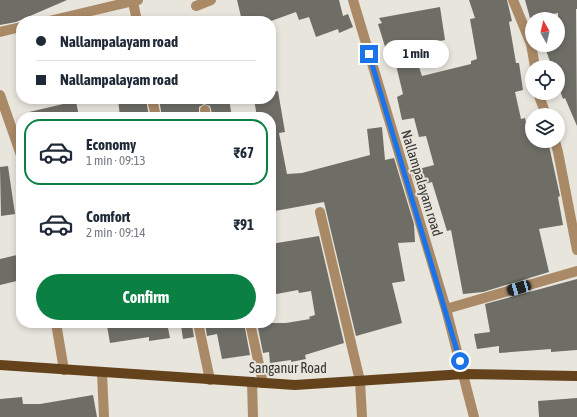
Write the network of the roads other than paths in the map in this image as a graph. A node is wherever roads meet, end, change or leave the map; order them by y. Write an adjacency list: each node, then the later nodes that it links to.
1 (212, 0): 5 (street)
2 (353, 0): 17 (street, Nallampalayam road)
3 (513, 0): 10 (street)
4 (136, 1): 6 (street); 7 (street)
5 (196, 6)
6 (71, 16)
7 (137, 16)
8 (16, 28): 9 (street)
9 (0, 32)
10 (534, 60)
11 (0, 94): 12 (street)
12 (16, 140)
13 (557, 148): 15 (street)
14 (320, 212): 27 (street)
15 (577, 250)
16 (577, 271): 17 (street)
17 (446, 309): 24 (street, Nallampalayam road)
18 (57, 328): 22 (street)
19 (199, 328): 26 (street)
20 (251, 328): 29 (street)
21 (0, 365): 22 (main road, Sanganur Road)
22 (64, 370): 23 (main road, Sanganur Road)
23 (102, 372): 26 (main road, Sanganur Road); 30 (street)
24 (464, 374): 25 (main road, Sanganur Road); 27 (main road, Sanganur Road); 33 (street, Nallampalayam road)
25 (577, 376)
26 (210, 380): 28 (main road, Sanganur Road)
27 (360, 381): 29 (main road, Sanganur Road); 32 (street)
28 (252, 382): 29 (main road, Sanganur Road); 31 (street)
29 (263, 383)
30 (104, 417)
31 (253, 417)
32 (362, 417)
33 (474, 417)

